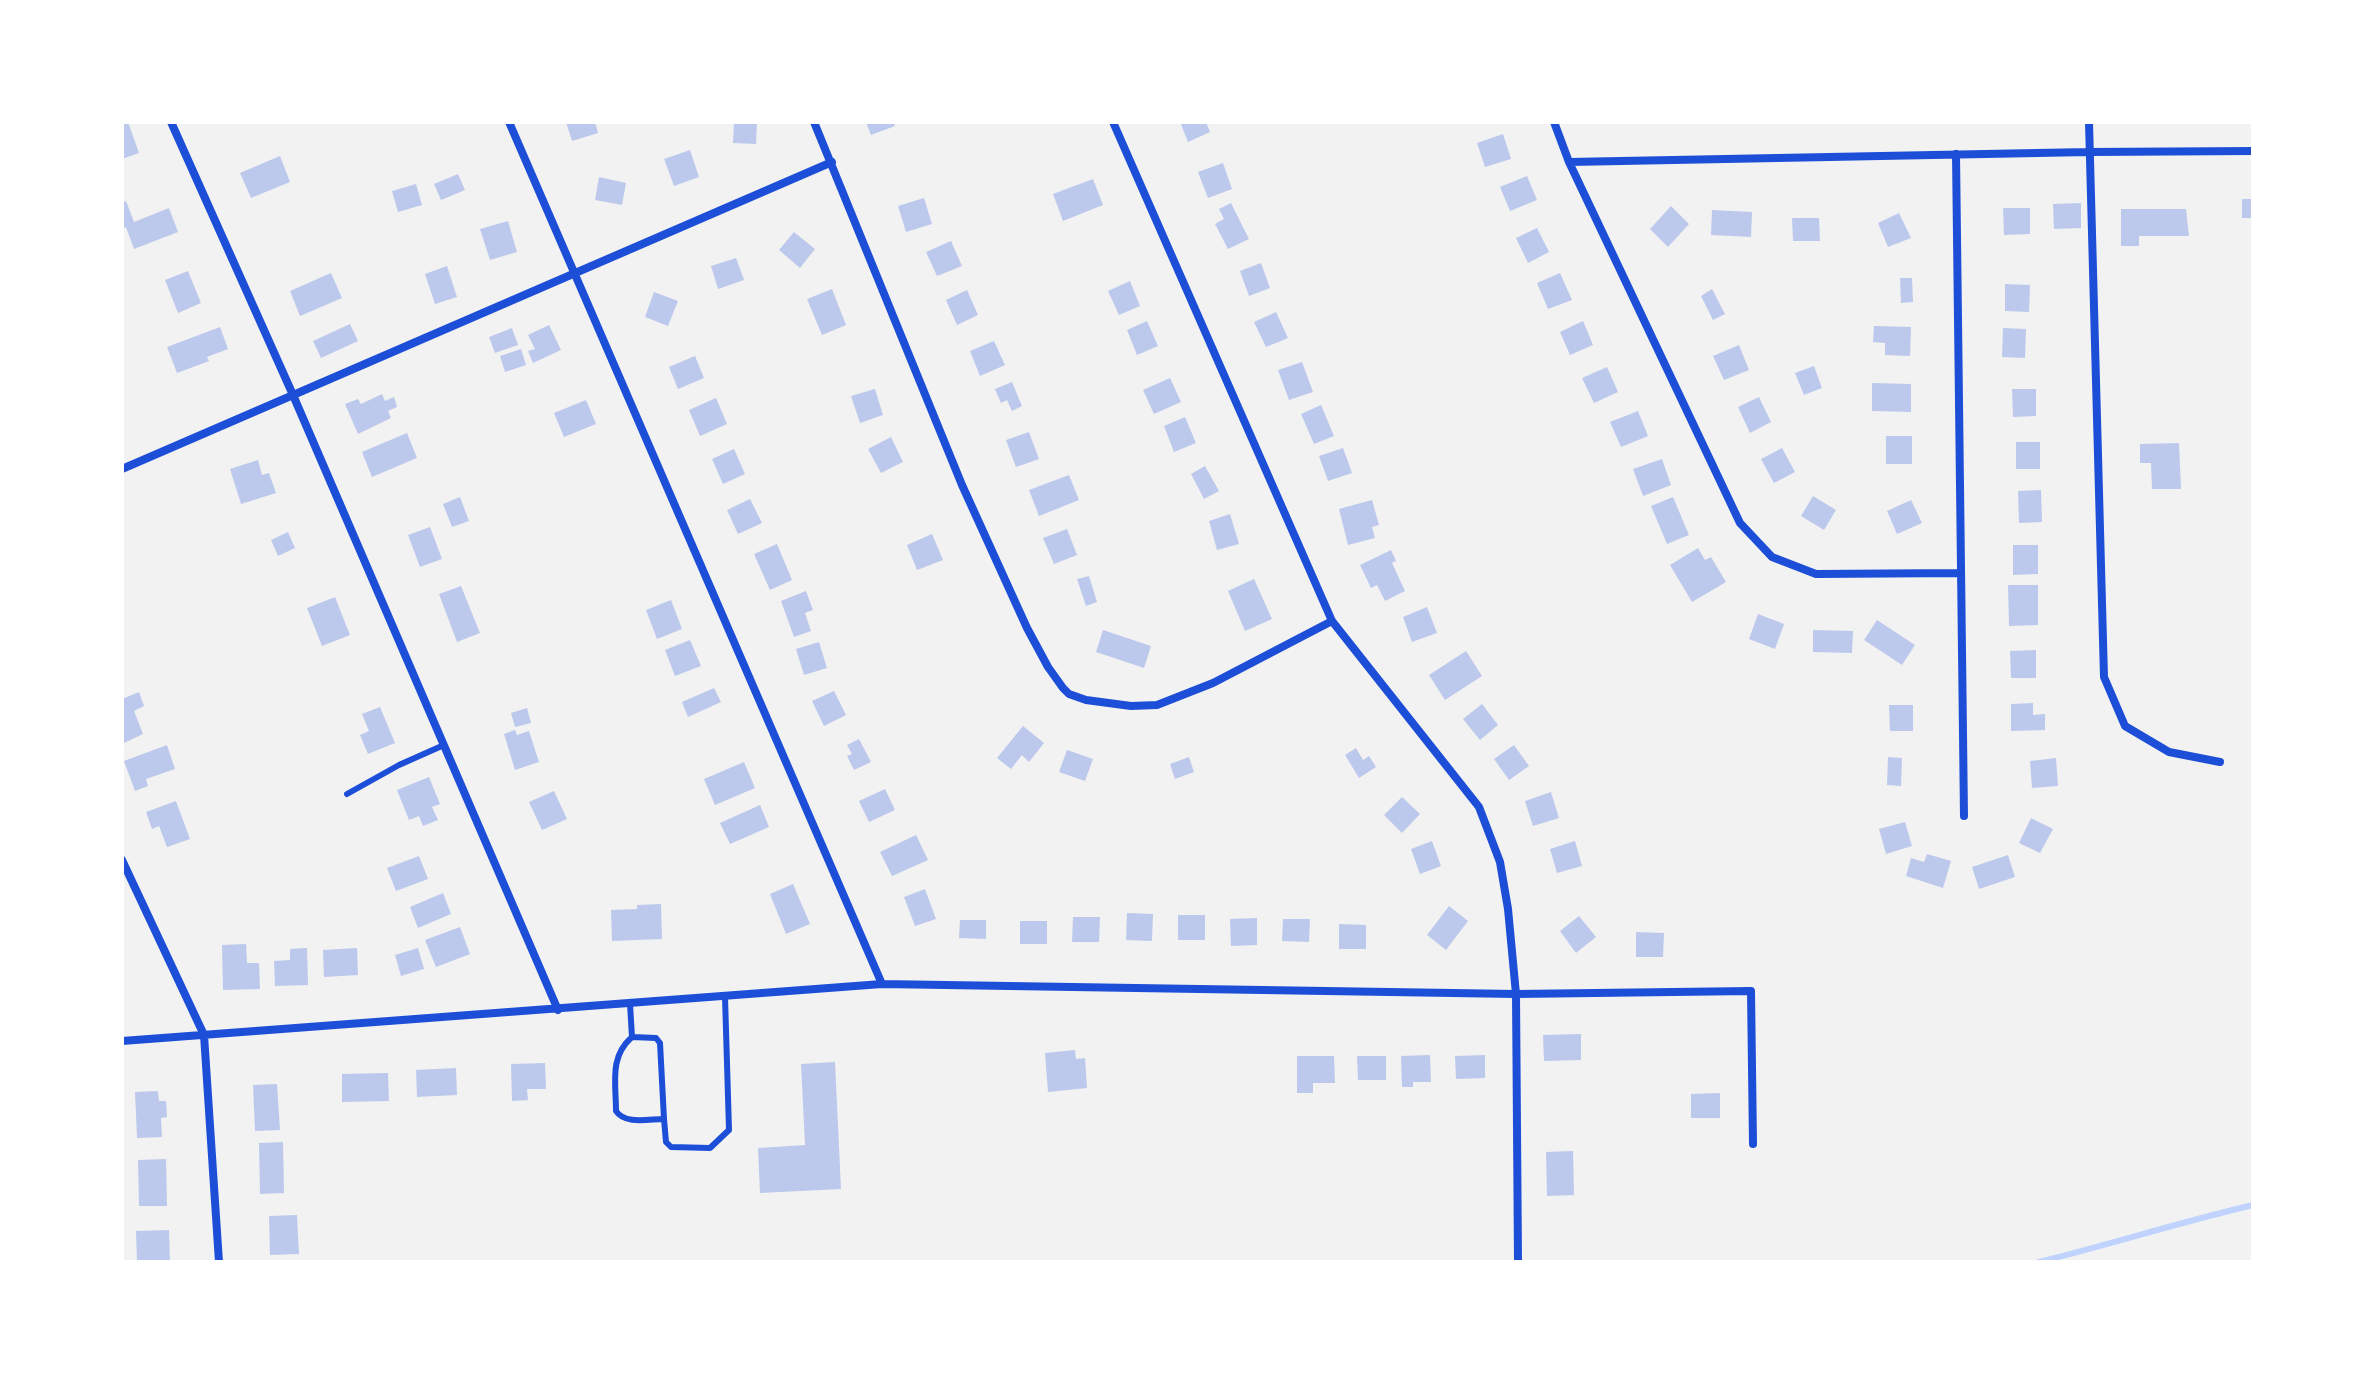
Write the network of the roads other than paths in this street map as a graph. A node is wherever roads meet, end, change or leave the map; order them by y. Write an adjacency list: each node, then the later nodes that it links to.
1 (171, 122): 13 (street)
2 (509, 122): 12 (street)
3 (814, 122): 10 (street)
4 (1113, 122): 16 (street)
5 (1554, 122): 11 (street)
6 (2089, 122): 8 (street)
7 (2253, 151): 8 (street)
8 (2089, 152): 9 (street); 18 (street)
9 (1956, 154): 11 (street); 15 (street)
10 (832, 162): 12 (street); 16 (street)
11 (1569, 162): 15 (street)
12 (575, 272): 13 (street); 22 (street)
13 (293, 395): 14 (street); 17 (street)
14 (122, 469)
15 (1960, 573): 20 (street)
16 (1332, 621): 23 (street)
17 (444, 745): 19 (lane); 26 (street)
18 (2220, 762)
19 (347, 794)
20 (1964, 816)
21 (122, 860): 27 (street)
22 (882, 984): 23 (street); 24 (street)
23 (1516, 994): 31 (street); 33 (street)
24 (725, 997): 25 (street); 30 (lane)
25 (630, 1004): 26 (street); 28 (lane)
26 (558, 1010): 27 (street)
27 (204, 1035): 29 (street); 32 (street)
28 (632, 1037): 30 (lane); 30 (lane)
29 (122, 1041)
30 (664, 1119)
31 (1753, 1144)
32 (219, 1262)
33 (1518, 1262)

